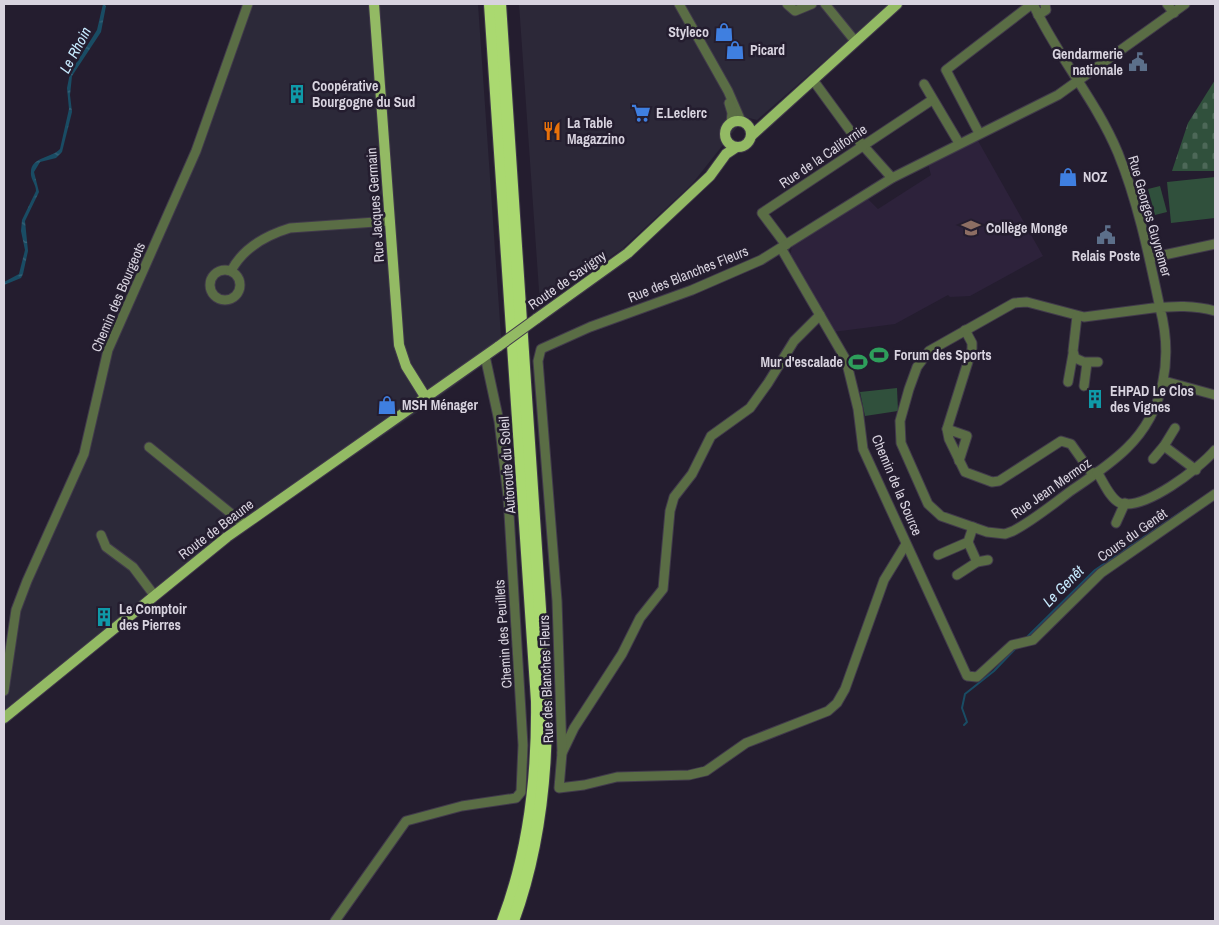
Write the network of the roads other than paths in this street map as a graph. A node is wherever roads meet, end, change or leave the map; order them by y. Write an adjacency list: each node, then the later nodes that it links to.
1 (248, 4): 74 (street, Chemin des Bourgeots)
2 (374, 4): 31 (main road, Rue Jacques Germain)
3 (490, 4): 78 (highway, Autoroute du Soleil)
4 (500, 4): 79 (highway, Autoroute du Soleil)
5 (679, 4): 22 (street)
6 (788, 4): 7 (street)
7 (812, 4)
8 (825, 4): 16 (street)
9 (897, 4): 16 (main road)
10 (1033, 4): 15 (street, Rue Georges Guynemer); 23 (street)
11 (1046, 4): 15 (street)
12 (1167, 4): 14 (street)
13 (1185, 4): 14 (street, Rue des Blanches Fleurs)
14 (1174, 13): 18 (street, Rue des Blanches Fleurs)
15 (1038, 15): 18 (street, Rue Georges Guynemer)
16 (855, 42): 17 (main road)
17 (813, 80): 21 (main road); 27 (street)
18 (1078, 81): 23 (street, Rue des Blanches Fleurs); 34 (street, Rue Georges Guynemer)
19 (924, 84): 20 (street)
20 (932, 100): 26 (street); 27 (street, Rue de la Californie)
21 (766, 122): 22 (main road); 24 (main road)
22 (740, 123): 24 (main road); 25 (main road)
23 (979, 133): 26 (street, Rue des Blanches Fleurs)
24 (751, 136): 28 (main road)
25 (726, 140): 28 (main road); 29 (main road, Route de Savigny)
26 (958, 143): 30 (street, Rue des Blanches Fleurs)
27 (863, 145): 30 (street); 33 (street, Rue de la Californie)
28 (735, 148): 29 (main road, Route de Savigny)
29 (716, 169): 42 (main road, Route de Savigny, bridge)
30 (892, 178): 33 (street, Rue des Blanches Fleurs)
31 (390, 221): 35 (street); 50 (main road, Rue Jacques Germain)
32 (1215, 244): 34 (street)
33 (783, 247): 38 (street, Chemin de la Source); 76 (street, Rue des Blanches Fleurs)
34 (1150, 258): 36 (street, Rue Georges Guynemer)
35 (231, 271)
36 (1160, 308): 37 (street); 39 (street); 46 (street, Rue Jean Mermoz)
37 (1215, 311)
38 (820, 315): 67 (street, Chemin de la Source); 76 (street)
39 (1077, 316): 40 (street); 41 (street)
40 (965, 330): 52 (street); 64 (street, Rue Jean Mermoz)
41 (1073, 354): 44 (street); 47 (street)
42 (485, 356): 45 (main road, Route de Savigny); 77 (street, Chemin des Peuillets)
43 (1098, 362): 44 (street)
44 (1087, 363): 48 (street)
45 (456, 377): 50 (main road, Route de Beaune)
46 (1164, 381): 49 (street); 59 (street, Rue Jean Mermoz)
47 (1068, 382)
48 (1084, 386)
49 (1215, 394)
50 (426, 398): 63 (main road, Route de Beaune)
51 (1175, 428): 53 (street)
52 (947, 429): 57 (street); 57 (street)
53 (1164, 446): 56 (street); 58 (street)
54 (149, 447): 63 (street)
55 (1215, 450): 58 (street)
56 (1153, 459)
57 (959, 461): 59 (street)
58 (1196, 470): 61 (street)
59 (1095, 474): 61 (street); 64 (street, Rue Jean Mermoz)
60 (1215, 494): 73 (street, Cours du Genêt)
61 (1125, 503): 62 (street)
62 (1116, 523)
63 (244, 524): 72 (main road, Route de Beaune)
64 (973, 527): 66 (street)
65 (101, 535): 72 (street)
66 (968, 542): 68 (street); 70 (street)
67 (906, 544): 73 (street, Chemin de la Source); 76 (street)
68 (938, 556)
69 (988, 560): 70 (street)
70 (977, 562): 71 (street)
71 (957, 575)
72 (154, 595): 75 (main road, Route de Beaune)
73 (969, 677)
74 (4, 691)
75 (4, 718)
76 (562, 753)
77 (335, 921)
78 (503, 921)
79 (513, 921)

